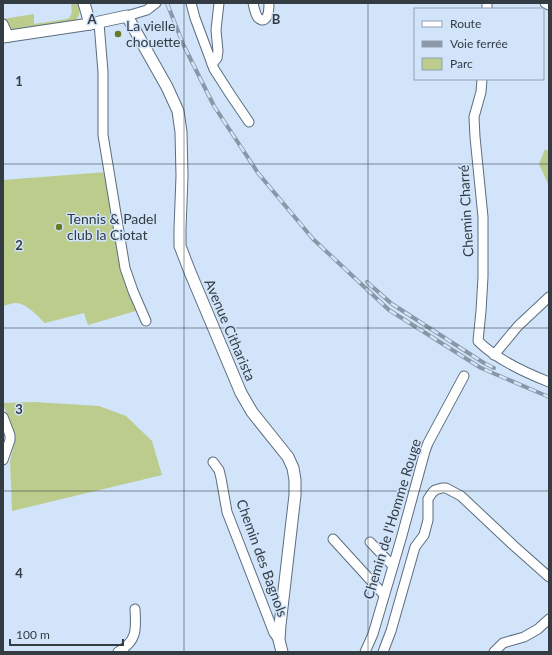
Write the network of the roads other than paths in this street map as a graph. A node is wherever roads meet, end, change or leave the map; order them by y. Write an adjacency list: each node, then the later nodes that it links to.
1 (84, 3): 11 (street)
2 (156, 3): 9 (street)
3 (191, 3): 13 (street)
4 (219, 3): 13 (street)
5 (253, 3): 6 (street)
6 (270, 3)
7 (544, 3): 8 (street)
8 (549, 5)
9 (127, 16): 11 (street); 32 (street, Avenue Citharista)
10 (3, 24): 12 (street)
11 (94, 24): 12 (street); 17 (street)
12 (4, 38)
13 (212, 64): 15 (street)
14 (482, 80): 18 (street, Chemin Charré)
15 (249, 122)
16 (549, 297): 18 (street)
17 (146, 321)
18 (494, 355): 20 (street)
19 (464, 376): 26 (street, Chemin de l'Homme Rouge)
20 (549, 382)
21 (3, 417): 22 (street)
22 (3, 460)
23 (213, 462): 32 (street, Chemin des Bagnols)
24 (334, 539): 28 (street)
25 (370, 542): 26 (street)
26 (393, 566): 28 (street, Chemin de l'Homme Rouge)
27 (549, 577): 29 (street)
28 (383, 597): 29 (street); 35 (street, Chemin de l'Homme Rouge)
29 (398, 604): 36 (street)
30 (136, 608): 33 (street)
31 (549, 619): 37 (street)
32 (279, 640): 34 (street, Avenue Citharista)
33 (118, 652)
34 (282, 652)
35 (365, 652)
36 (383, 652)
37 (494, 652)

